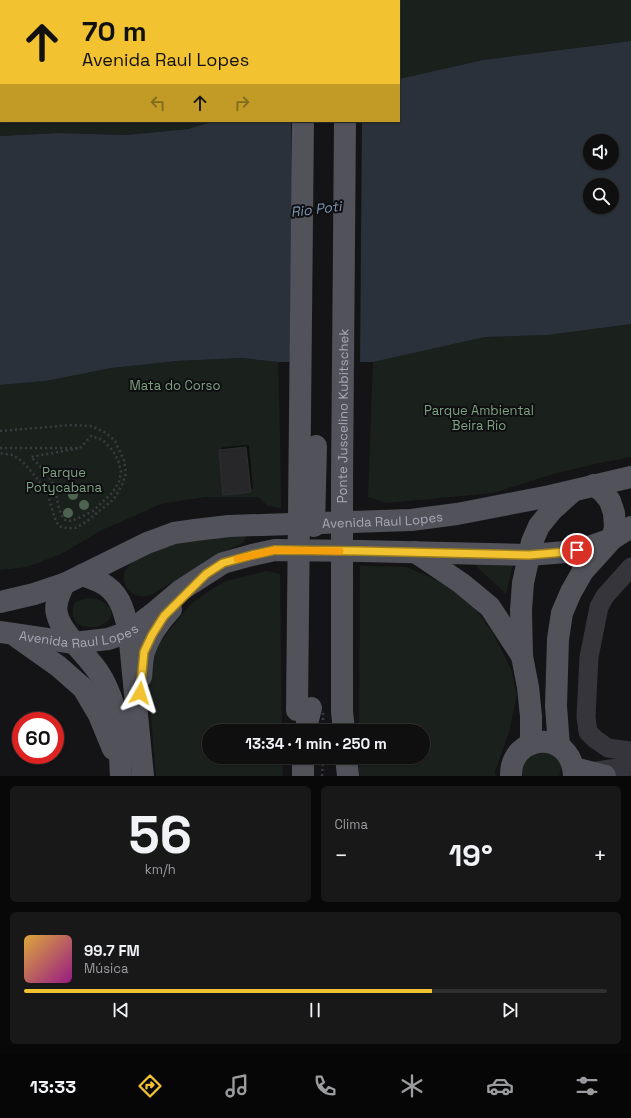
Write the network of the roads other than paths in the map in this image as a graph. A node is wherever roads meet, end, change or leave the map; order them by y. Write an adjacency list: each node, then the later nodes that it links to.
1 (303, 122): 18 (main road, bridge)
2 (317, 122): 18 (main road, Ponte Juscelino Kubitschek, bridge)
3 (345, 122): 21 (main road, Ponte Juscelino Kubitschek, bridge)
4 (631, 477): 5 (main road, Avenida Raul Lopes)
5 (584, 488): 7 (main road); 9 (main road); 12 (main road, Avenida Raul Lopes)
6 (631, 527): 7 (main road, Avenida Raul Lopes)
7 (612, 539): 9 (main road, Avenida Raul Lopes); 23 (main road)
8 (414, 552): 9 (main road, Avenida Raul Lopes); 11 (main road, Avenida Raul Lopes); 17 (main road)
9 (529, 555): 17 (main road)
10 (631, 567): 24 (lane)
11 (206, 574): 14 (main road, Avenida Raul Lopes); 19 (main road)
12 (73, 580): 13 (main road, Avenida Raul Lopes); 14 (main road); 16 (main road)
13 (0, 602)
14 (129, 632): 16 (main road, Avenida Raul Lopes); 19 (main road)
15 (6, 633): 16 (main road, Avenida Raul Lopes); 29 (main road)
16 (74, 643): 29 (main road)
17 (522, 656): 22 (main road)
18 (304, 709): 20 (main road)
19 (137, 720): 32 (main road)
20 (304, 724)
21 (342, 724)
22 (531, 744): 23 (main road); 36 (main road)
23 (559, 746): 30 (main road)
24 (631, 751)
25 (303, 764): 33 (main road)
26 (341, 764): 34 (main road)
27 (347, 764): 35 (main road)
28 (631, 766): 30 (lane)
29 (121, 772)
30 (585, 773)
31 (631, 774): 37 (lane)
32 (143, 776)
33 (302, 776)
34 (341, 776)
35 (348, 776)
36 (511, 776)
37 (617, 776)

